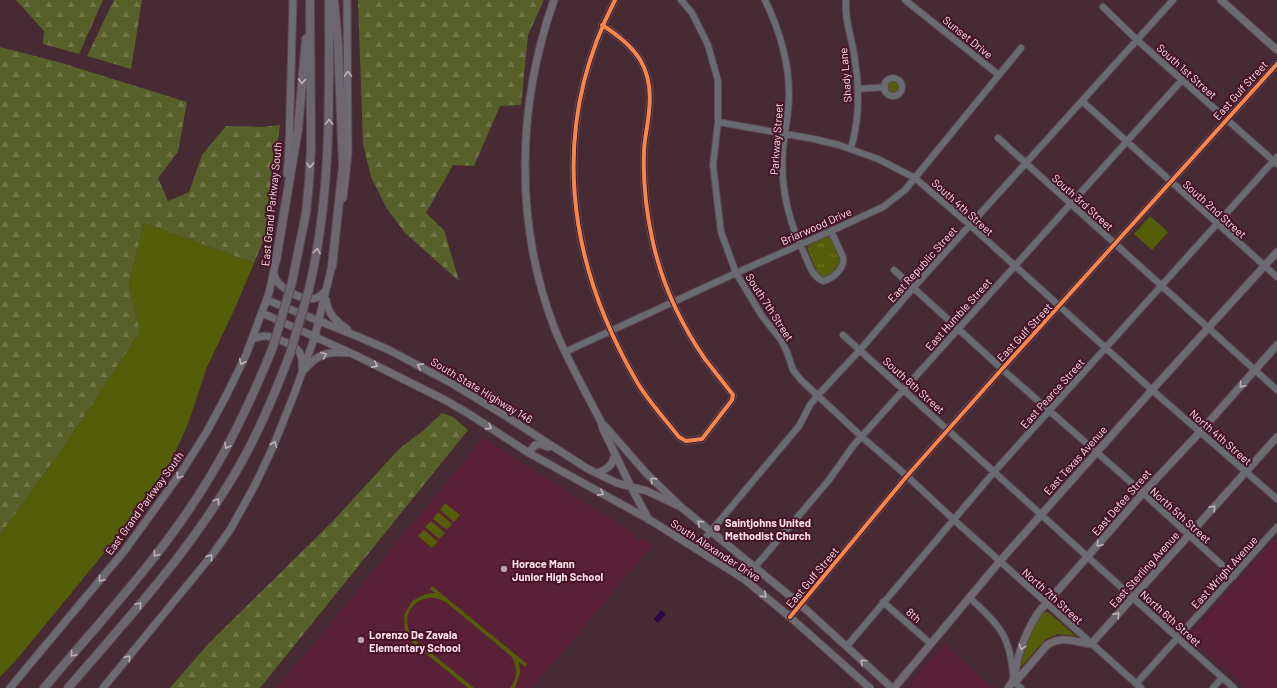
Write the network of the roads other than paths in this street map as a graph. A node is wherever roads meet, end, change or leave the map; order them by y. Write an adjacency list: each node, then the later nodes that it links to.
1 (293, 0): 42 (main road, East Grand Parkway South)
2 (310, 0): 42 (highway, one-way to 42); 120 (highway, one-way to 120, bridge)
3 (329, 0): 121 (highway, one-way to 3, bridge)
4 (334, 0): 43 (highway)
5 (347, 0): 43 (main road, one-way to 5)
6 (554, 0): 68 (main road, South Alexander Drive)
7 (615, 0): 15 (street)
8 (681, 0): 26 (street, South 7th Street)
9 (765, 0): 27 (street, Parkway Street)
10 (846, 0): 23 (street, Shady Lane)
11 (905, 0): 20 (street, Sunset Drive)
12 (1173, 0): 16 (street, East Republic Street)
13 (1221, 0): 18 (main road)
14 (1103, 7): 16 (street, South 1st Street)
15 (602, 24): 54 (street); 60 (street)
16 (1137, 40): 21 (street, South 1st Street); 24 (street, East Republic Street)
17 (1021, 48): 20 (street, Briarwood Drive)
18 (1277, 50)
19 (1277, 64): 25 (street, East Gulf Street)
20 (999, 75): 33 (street, Briarwood Drive)
21 (1182, 80): 25 (street, South 1st Street); 29 (street, East Humble Street)
22 (885, 87): 23 (street)
23 (858, 89): 30 (street, Shady Lane)
24 (1082, 101): 29 (street, South 2nd Street); 32 (street, East Republic Street)
25 (1227, 120): 31 (street, South 1st Street); 34 (street, East Gulf Street)
26 (718, 122): 27 (street, South 4th Street); 48 (street, South 7th Street)
27 (786, 133): 30 (street, South 4th Street); 40 (street, Parkway Street)
28 (998, 138): 32 (street, South 3rd Street)
29 (1126, 141): 34 (street, South 2nd Street); 35 (street, East Humble Street)
30 (851, 149): 33 (street, South 4th Street)
31 (1276, 160): 36 (street, East Pearce Street)
32 (1026, 164): 35 (street, South 3rd Street); 37 (street, East Republic Street)
33 (915, 178): 37 (street, South 4th Street); 38 (street, Briarwood Drive)
34 (1171, 181): 36 (street, South 2nd Street); 39 (street, East Gulf Street)
35 (1071, 204): 39 (street, South 3rd Street); 45 (street, East Humble Street)
36 (1217, 223): 44 (street, South 2nd Street); 50 (street, East Pearce Street)
37 (970, 225): 45 (street, South 4th Street); 51 (street, East Republic Street)
38 (831, 231): 40 (street, Briarwood Drive); 40 (street, Parkway Street)
39 (1115, 244): 50 (street, South 3rd Street); 55 (street, East Gulf Street)
40 (800, 245): 48 (street, Briarwood Drive)
41 (1277, 252): 44 (main road, East Texas Avenue)
42 (276, 261): 47 (main road, East Grand Parkway South)
43 (332, 266): 52 (main road)
44 (1265, 266): 49 (street, South 2nd Street); 58 (main road, East Texas Avenue)
45 (1015, 267): 55 (street, South 4th Street); 59 (street, East Humble Street)
46 (894, 270): 51 (street, North 5th Street)
47 (274, 273): 52 (main road); 53 (main road, East Grand Parkway South)
48 (736, 273): 54 (street, Briarwood Drive); 76 (street, South 7th Street)
49 (1277, 277)
50 (1162, 286): 58 (street, South 3rd Street); 66 (street, East Pearce Street)
51 (913, 288): 59 (street, North 5th Street); 67 (street, East Republic Street)
52 (326, 293): 57 (main road); 63 (main road)
53 (266, 300): 56 (main road, East Grand Parkway South); 57 (main road, South State Highway 146)
54 (673, 302): 60 (street, Briarwood Drive); 60 (street)
55 (1059, 306): 66 (street, South 4th Street); 70 (street, East Gulf Street)
56 (262, 313): 62 (main road); 64 (main road, East Grand Parkway South)
57 (319, 321): 62 (main road); 63 (main road, South State Highway 146)
58 (1209, 328): 71 (street, South 3rd Street); 74 (main road, East Texas Avenue)
59 (958, 329): 70 (street, North 5th Street); 73 (street, East Humble Street)
60 (610, 331): 68 (street, Briarwood Drive)
61 (843, 335): 67 (street, South 6th Street)
62 (315, 336): 69 (main road); 72 (main road)
63 (359, 337): 83 (main road, South State Highway 146, one-way to 63)
64 (252, 339): 72 (main road); 119 (main road, East Grand Parkway South, one-way to 119)
65 (1277, 345): 71 (main road, East Defee Street)
66 (1106, 348): 74 (street, South 4th Street); 77 (street, East Pearce Street)
67 (860, 350): 73 (street, South 6th Street); 76 (street, East Republic Street)
68 (565, 352): 78 (main road, South Alexander Drive)
69 (353, 354): 72 (main road, one-way to 69); 84 (main road, one-way to 84)
70 (1002, 369): 77 (street, North 5th Street); 79 (street, East Gulf Street)
71 (1255, 370): 75 (street, South 3rd Street); 80 (main road, East Defee Street, one-way to 80)
72 (302, 373): 122 (main road, one-way to 72)
73 (904, 389): 79 (street, South 6th Street); 81 (street, East Humble Street)
74 (1152, 390): 80 (street, North 4th Street); 85 (main road, East Texas Avenue)
75 (1277, 390)
76 (818, 395): 81 (street, South 7th Street); 99 (street, East Republic Street)
77 (1049, 411): 85 (street, North 5th Street); 87 (street, East Pearce Street)
78 (601, 422): 86 (main road, South Alexander Drive); 94 (main road, South Alexander Drive, one-way to 78)
79 (948, 429): 87 (street, South 6th Street); 90 (street, East Gulf Street)
80 (1200, 432): 88 (street, North 4th Street); 92 (main road, East Defee Street)
81 (862, 437): 90 (street, South 7th Street); 104 (street, East Humble Street)
82 (1277, 437): 88 (main road, East Sterling Avenue)
83 (561, 452): 84 (main road); 89 (main road, South State Highway 146)
84 (529, 453): 97 (main road, one-way to 97)
85 (1096, 453): 92 (street, North 5th Street); 95 (main road, East Texas Avenue)
86 (615, 454): 89 (main road); 91 (main road, South Alexander Drive)
87 (994, 472): 95 (street, South 6th Street); 96 (street, East Pearce Street)
88 (1245, 472): 93 (street, North 4th Street); 100 (main road, East Sterling Avenue, one-way to 88)
89 (597, 473): 91 (main road, South State Highway 146)
90 (907, 476): 96 (street, South 7th Street); 110 (street, East Gulf Street)
91 (631, 487): 94 (main road, South State Highway 146); 97 (main road, South Alexander Drive)
92 (1143, 493): 100 (street, North 5th Street); 102 (main road, East Defee Street, one-way to 102)
93 (1277, 500)
94 (681, 507): 99 (main road, South Alexander Drive, one-way to 94)
95 (1041, 515): 102 (street, North 6th Street); 103 (main road, East Texas Avenue)
96 (953, 519): 103 (street, North 7th Street); 108 (street, East Pearce Street)
97 (650, 520): 101 (main road, South Alexander Drive)
98 (1277, 527): 105 (street, East Wright Avenue)
99 (710, 532): 101 (street, East Republic Street); 104 (main road, South Alexander Drive)
100 (1189, 536): 105 (street, North 5th Street); 107 (main road, East Sterling Avenue)
101 (696, 549): 111 (main road, South Alexander Drive, one-way to 111)
102 (1088, 556): 107 (street, North 6th Street); 109 (main road, East Defee Street)
103 (1000, 561): 106 (main road, East Texas Avenue); 109 (street, North 7th Street)
104 (755, 568): 110 (main road, South Alexander Drive)
105 (1234, 576): 112 (street, East Wright Avenue)
106 (969, 598): 113 (main road, East Texas Avenue); 117 (street)
107 (1133, 598): 112 (street, North 6th Street); 114 (main road, East Sterling Avenue, one-way to 107)
108 (883, 602): 113 (street, 8th); 115 (street, East Pearce Street)
109 (1046, 604): 114 (street, North 7th Street); 117 (main road, East Defee Street, one-way to 117)
110 (801, 605): 111 (street, East Gulf Street); 115 (main road, South Alexander Drive)
111 (790, 617): 123 (main road, South Alexander Drive)
112 (1178, 638): 116 (street, North 6th Street); 118 (street, East Wright Avenue)
113 (931, 644): 124 (main road, East Texas Avenue)
114 (1091, 644): 117 (main road); 118 (street, North 7th Street)
115 (847, 646): 124 (main road, South Alexander Drive, one-way to 115)
116 (1222, 678): 127 (street); 128 (street, North 6th Street)
117 (1014, 682): 125 (main road); 126 (street)
118 (1139, 686)
119 (10, 688)
120 (44, 688)
121 (68, 688)
122 (103, 688)
123 (870, 688)
124 (893, 688)
125 (1008, 688)
126 (1021, 688)
127 (1213, 688)
128 (1234, 688)

